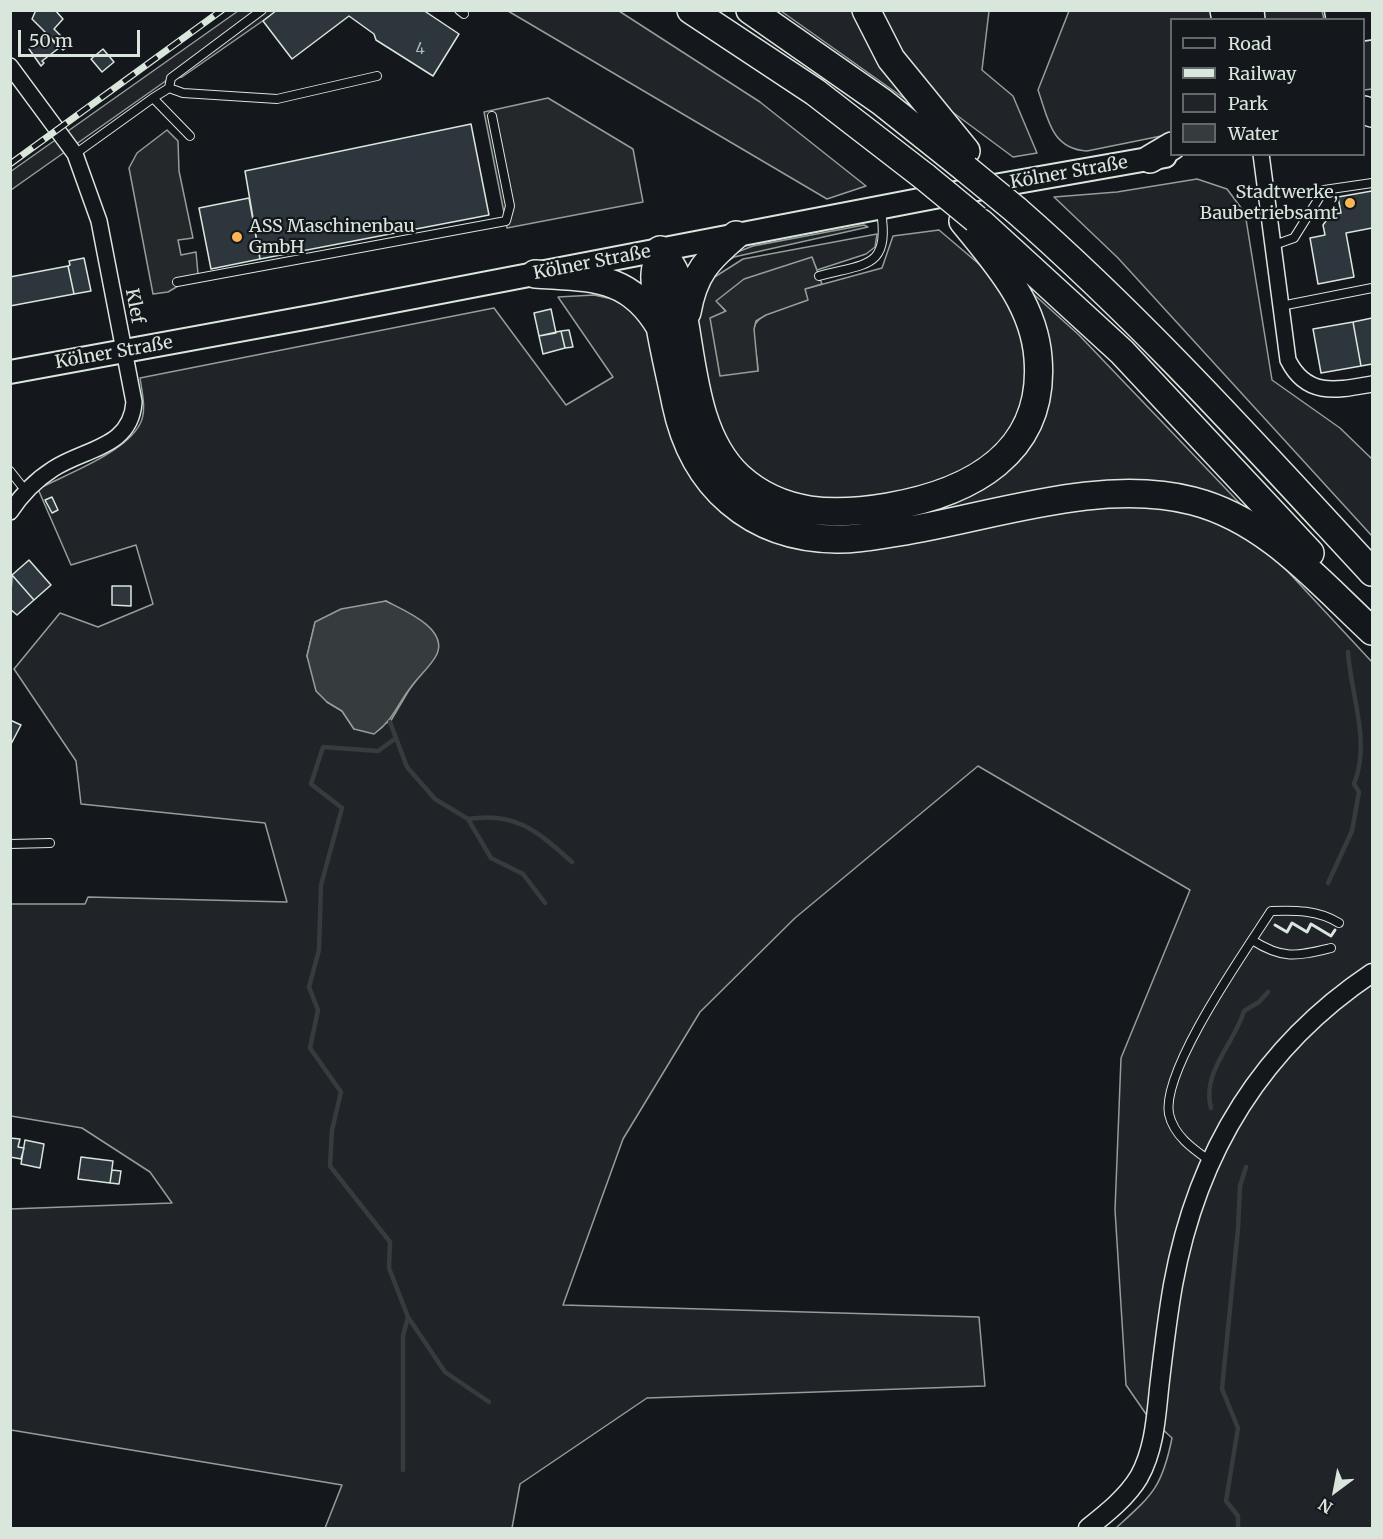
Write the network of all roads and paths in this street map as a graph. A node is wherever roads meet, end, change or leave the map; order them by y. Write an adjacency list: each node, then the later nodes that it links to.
1 (261, 10): 7 (lane)
2 (691, 10): 17 (highway, bridge)
3 (750, 10): 14 (highway)
4 (866, 10): 14 (highway)
5 (10, 66): 12 (street, Klef)
6 (377, 76): 7 (lane)
7 (169, 88): 8 (lane)
8 (153, 98): 10 (lane); 12 (lane)
9 (492, 116): 23 (lane)
10 (190, 136)
11 (1165, 153): 16 (main road, Kölner Straße)
12 (75, 154): 27 (street, Klef)
13 (1261, 156): 19 (street)
14 (972, 167): 33 (highway, bridge)
15 (1372, 183): 19 (lane)
16 (880, 207): 18 (main road, Kölner Straße); 22 (lane)
17 (970, 220): 26 (highway); 34 (highway)
18 (736, 235): 20 (main road, Kölner Straße); 26 (highway)
19 (1274, 245): 25 (street)
20 (660, 250): 21 (main road, Kölner Straße); 26 (highway)
21 (536, 274): 26 (highway); 27 (main road, Kölner Straße)
22 (819, 276)
23 (177, 282)
24 (1372, 288): 25 (lane)
25 (1281, 306): 29 (street)
26 (674, 326): 35 (highway)
27 (124, 351): 28 (main road, Kölner Straße); 31 (street, Klef)
28 (10, 372)
29 (1372, 384)
30 (10, 471): 31 (lane)
31 (25, 490): 32 (street, Klef)
32 (10, 512)
33 (1372, 572)
34 (1372, 623)
35 (1372, 631)
36 (50, 843): 37 (lane)
37 (10, 844)
38 (1339, 923): 39 (lane)
39 (1252, 940): 40 (lane); 42 (lane)
40 (1331, 948)
41 (1372, 973): 42 (street)
42 (1210, 1161): 43 (street)
43 (1088, 1528)

